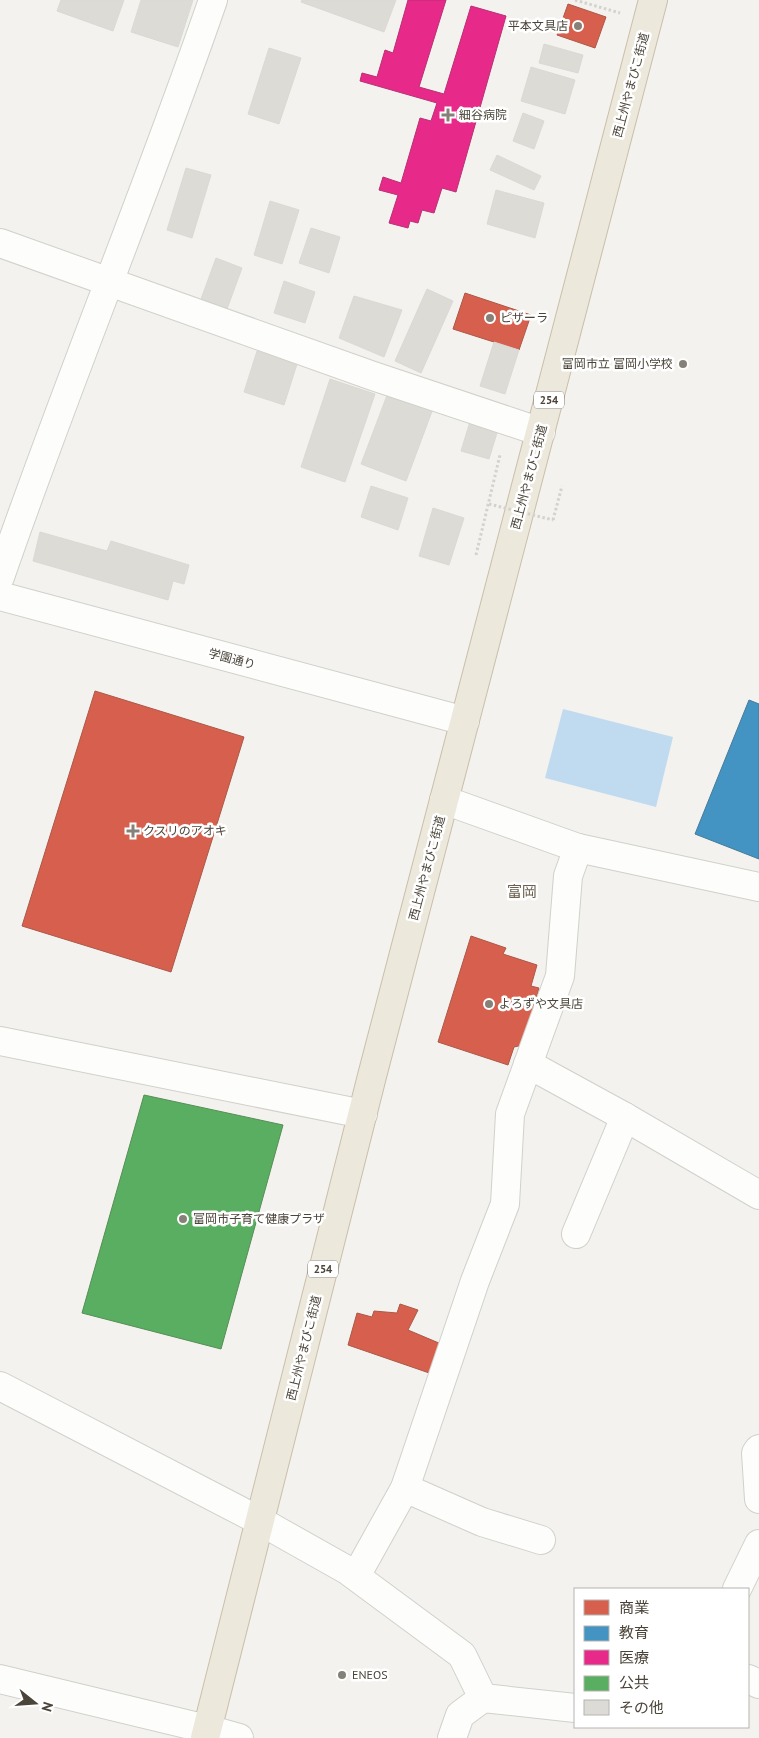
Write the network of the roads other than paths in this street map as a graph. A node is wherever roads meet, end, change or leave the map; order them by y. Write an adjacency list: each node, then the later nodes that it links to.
1 (213, 0): 4 (street)
2 (651, 10): 5 (highway, 西上州やまびこ街道 / 254)
3 (0, 243): 4 (street)
4 (108, 282): 5 (street); 6 (street)
5 (541, 432): 8 (highway, 西上州やまびこ街道 / 254)
6 (0, 577)
7 (0, 596): 8 (street, 学園通り)
8 (465, 721): 9 (highway, 西上州やまびこ街道 / 254)
9 (444, 800): 10 (street); 14 (highway, 西上州やまびこ街道 / 254)
10 (578, 848): 11 (street); 13 (street)
11 (759, 887)
12 (0, 1041): 14 (street)
13 (528, 1064): 15 (street); 20 (street)
14 (362, 1114): 22 (highway, 西上州やまびこ街道 / 254)
15 (625, 1117): 16 (street); 17 (street)
16 (759, 1195)
17 (576, 1234)
18 (0, 1386): 22 (street)
19 (759, 1449): 21 (street)
20 (405, 1488): 23 (street); 25 (street)
21 (759, 1498)
22 (260, 1521): 25 (street); 30 (highway, 西上州やまびこ街道 / 254)
23 (542, 1540)
24 (759, 1544): 26 (street)
25 (356, 1576): 28 (street)
26 (737, 1588)
27 (0, 1680): 30 (street)
28 (483, 1698): 29 (street); 32 (street)
29 (574, 1708)
30 (206, 1733): 31 (street)
31 (239, 1738)
32 (452, 1738)

